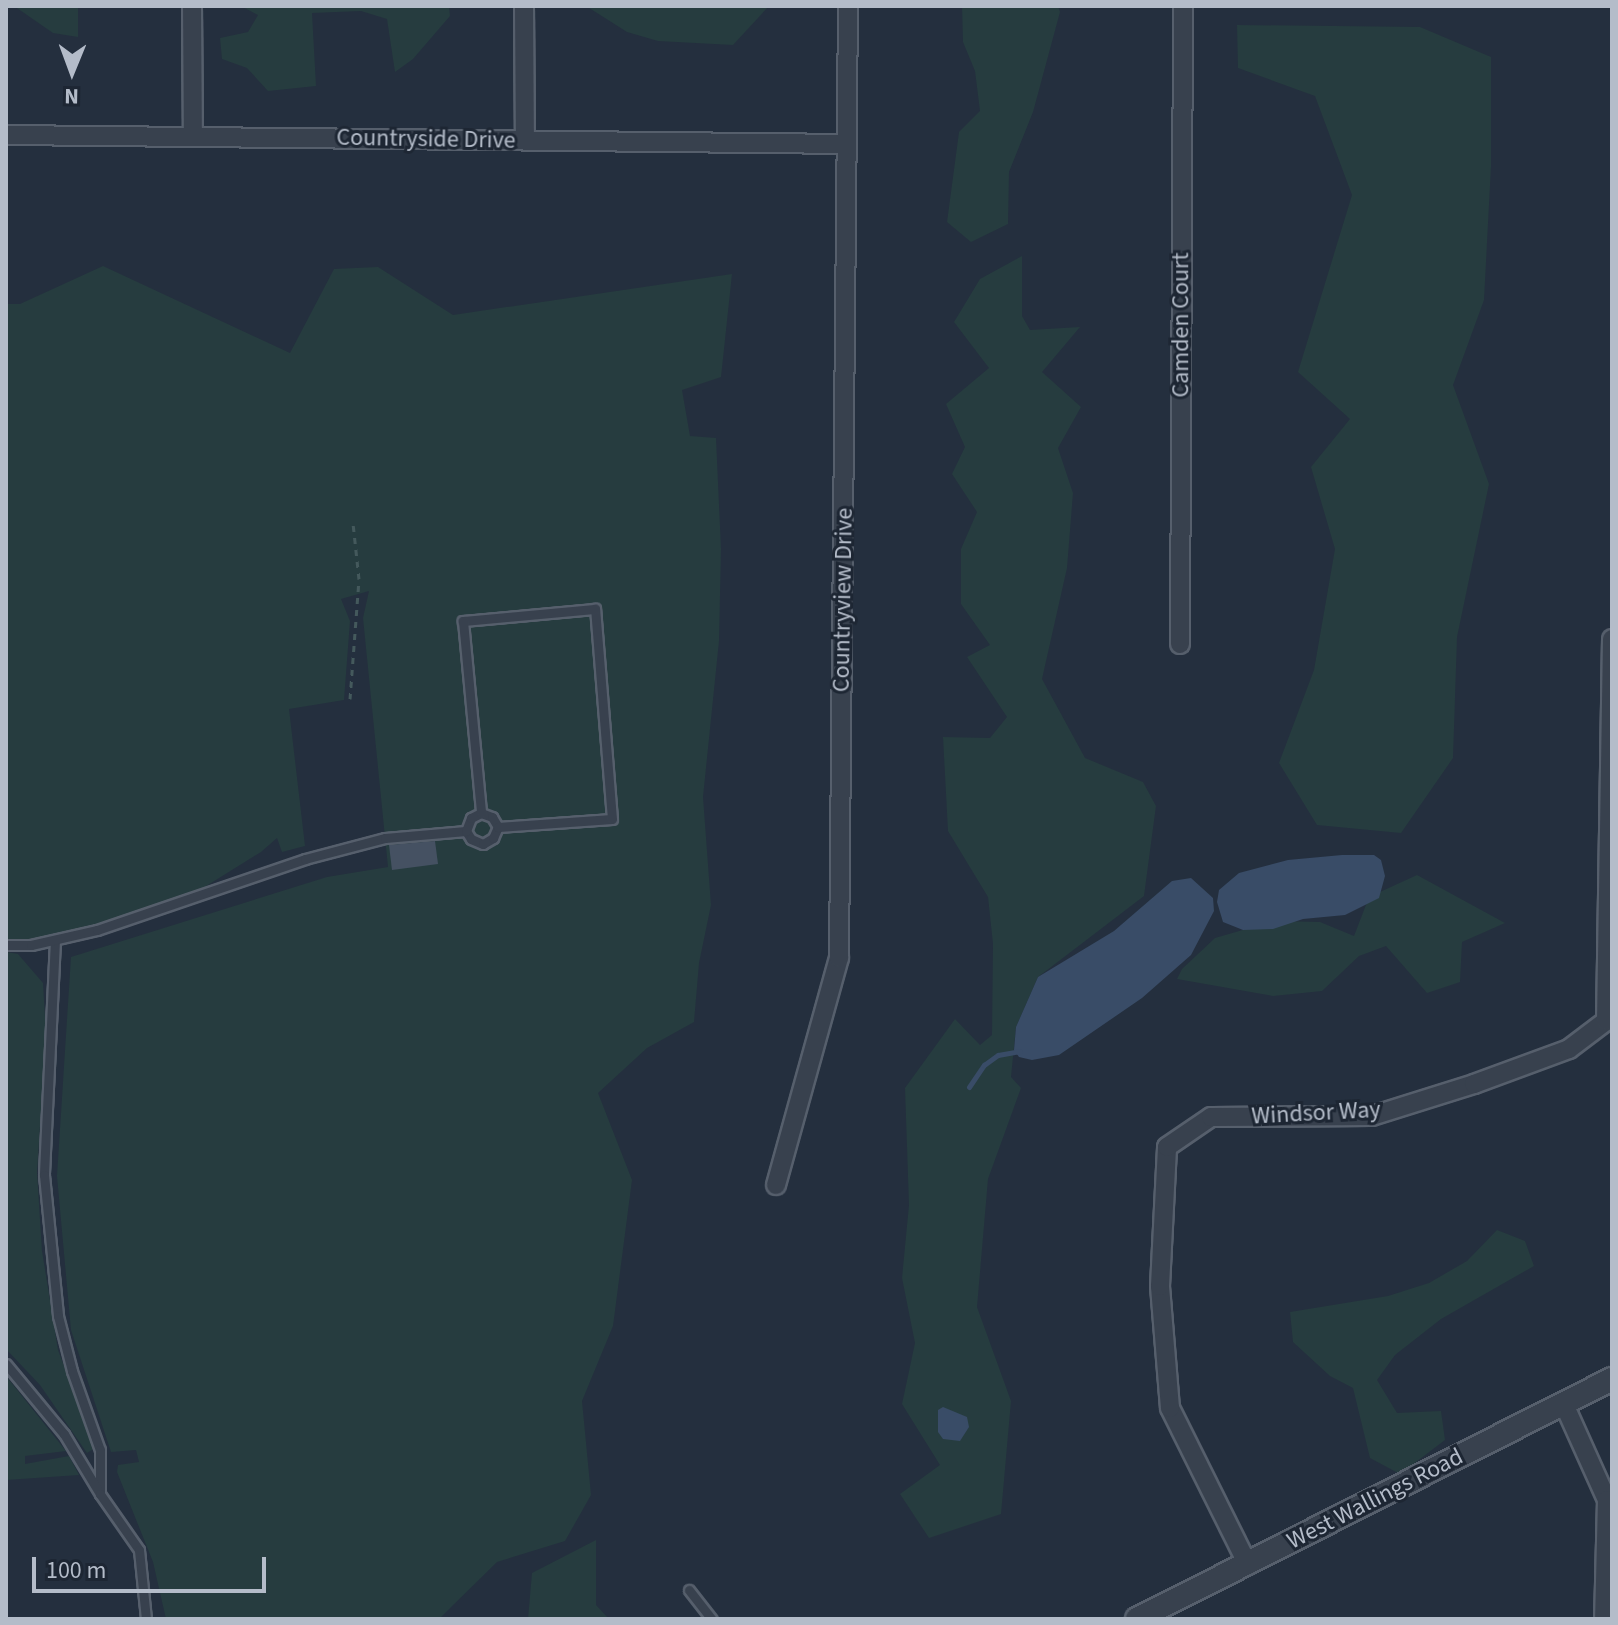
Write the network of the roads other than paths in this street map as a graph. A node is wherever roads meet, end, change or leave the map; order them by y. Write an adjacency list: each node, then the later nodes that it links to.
1 (192, 6): 6 (street)
2 (524, 6): 7 (street)
3 (848, 6): 8 (street, Countryview Drive)
4 (1183, 6): 10 (street, Camden Court)
5 (6, 135): 6 (street, Countryside Drive)
6 (193, 135): 7 (street, Countryside Drive)
7 (525, 140): 8 (street, Countryside Drive)
8 (847, 144): 16 (street, Countryview Drive)
9 (1612, 639): 21 (street, Windsor Way)
10 (1180, 644)
11 (481, 813): 12 (lane); 12 (lane); 13 (lane)
12 (498, 827): 13 (lane)
13 (466, 831): 14 (lane)
14 (55, 940): 15 (lane); 20 (lane)
15 (6, 945)
16 (776, 1185)
17 (6, 1364): 20 (lane)
18 (1612, 1379): 19 (street, West Wallings Road)
19 (1563, 1402): 21 (street, West Wallings Road); 26 (street)
20 (100, 1494): 23 (lane)
21 (1248, 1565): 25 (street, West Wallings Road)
22 (689, 1590): 24 (lane)
23 (146, 1619)
24 (712, 1619)
25 (1137, 1619)
26 (1604, 1619)

